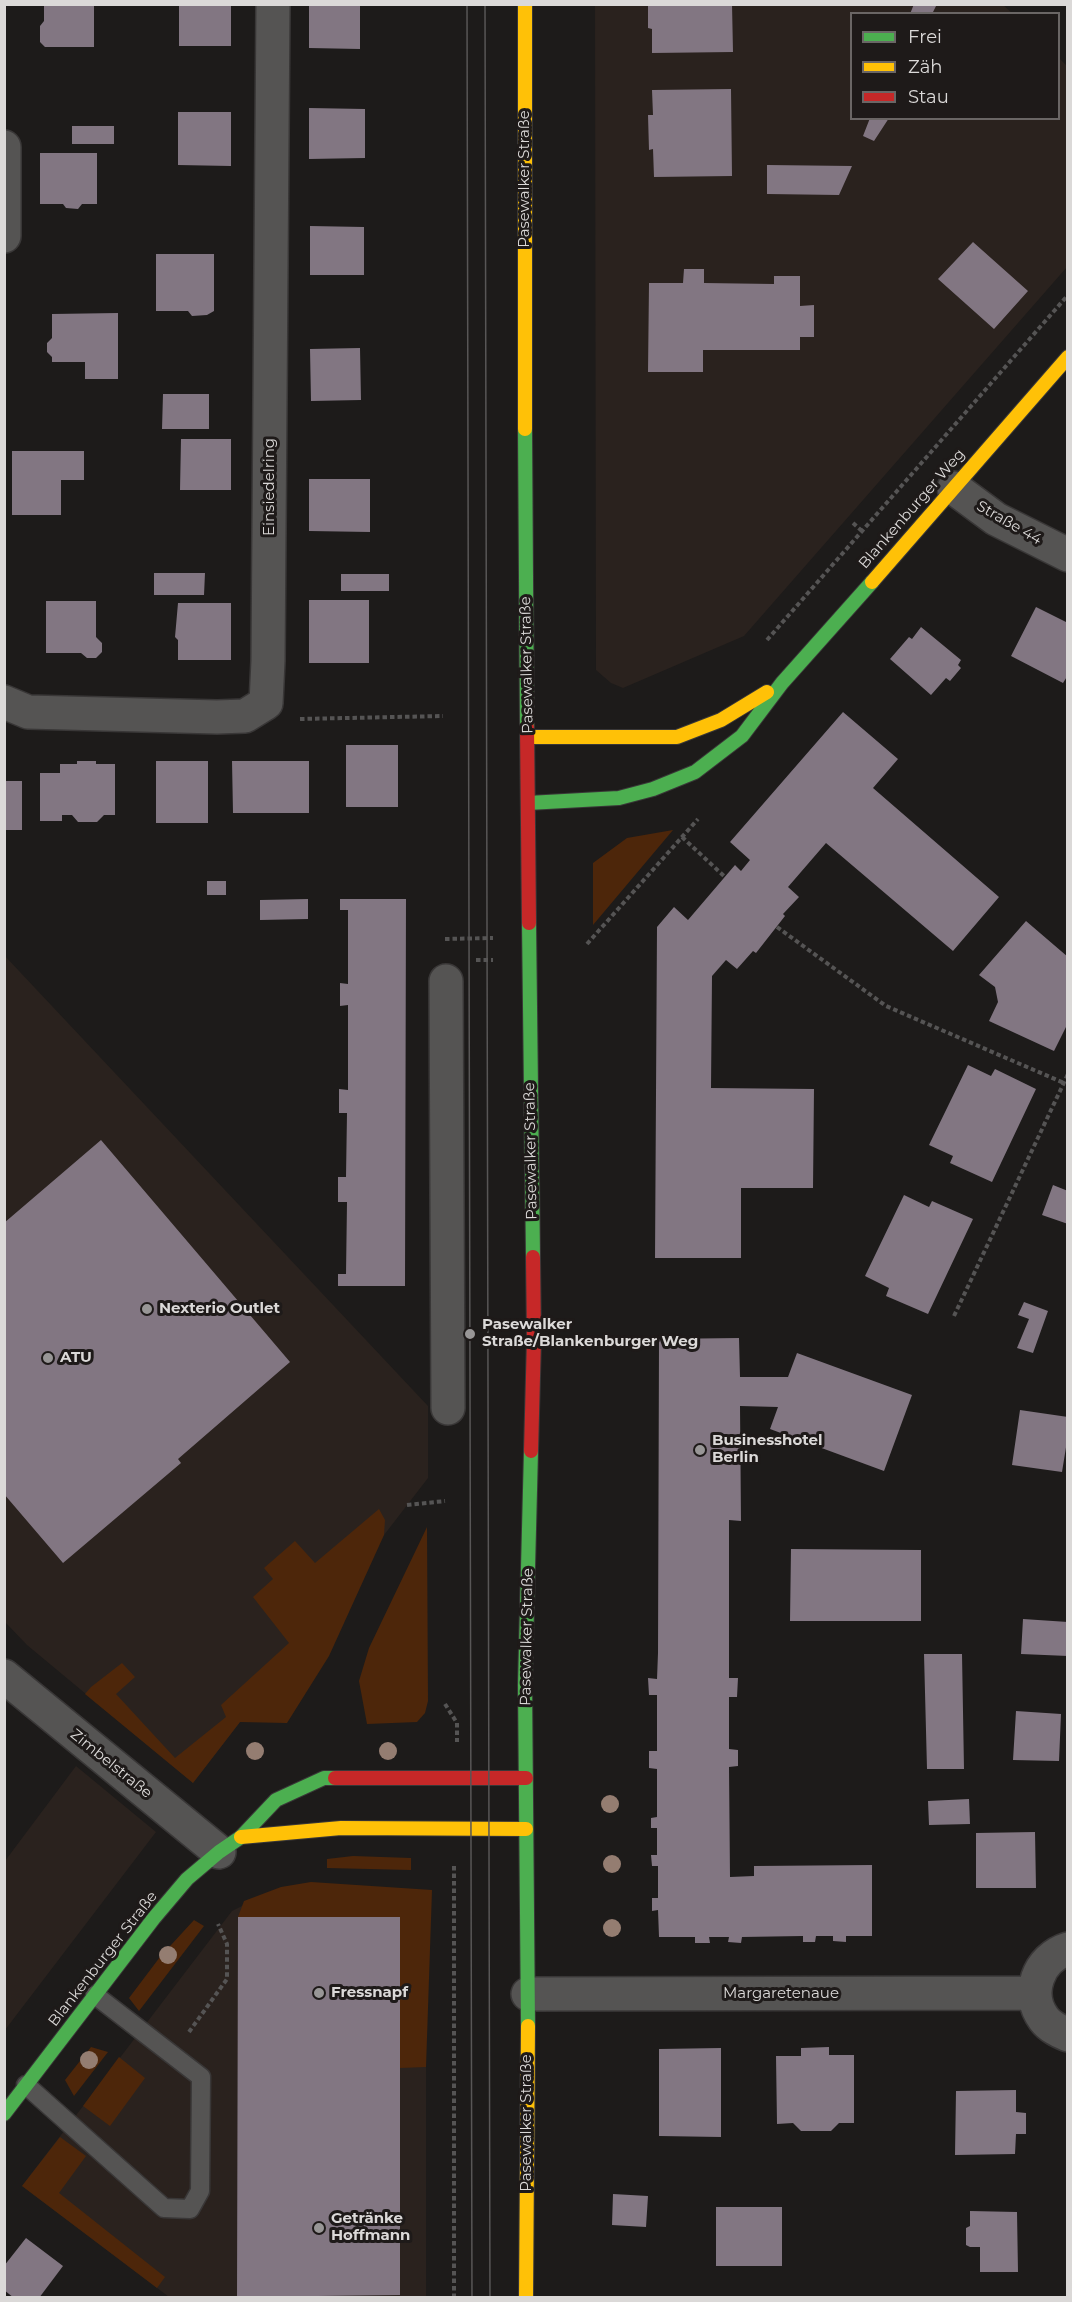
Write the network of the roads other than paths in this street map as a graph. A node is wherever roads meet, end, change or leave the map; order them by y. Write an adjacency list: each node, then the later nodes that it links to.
1 (273, 4): 9 (street, Einsiedelring)
2 (525, 4): 10 (main road, Pasewalker Straße)
3 (4, 147): 4 (street)
4 (4, 236)
5 (1068, 357): 6 (main road, Blankenburger Weg)
6 (954, 488): 7 (street, Straße 44); 8 (main road, Blankenburger Weg)
7 (1068, 555)
8 (782, 683): 10 (main road, Blankenburger Weg); 11 (main road, Blankenburger Weg)
9 (4, 702)
10 (528, 737): 11 (main road, Pasewalker Straße)
11 (528, 803): 15 (main road, Pasewalker Straße)
12 (457, 970): 13 (street)
13 (448, 1408)
14 (4, 1676): 17 (street, Zimbelstraße)
15 (526, 1778): 16 (main road, Pasewalker Straße); 17 (main road, Blankenburger Straße)
16 (526, 1829): 17 (main road); 20 (main road, Pasewalker Straße)
17 (230, 1845): 21 (main road, Blankenburger Straße)
18 (1068, 1949): 19 (street)
19 (1035, 1993): 20 (street, Margaretenaue); 22 (street)
20 (528, 1994): 25 (main road, Pasewalker Straße)
21 (95, 1995): 23 (main road, Blankenburger Straße); 23 (lane)
22 (1068, 2035)
23 (26, 2085): 24 (main road, Blankenburger Straße)
24 (4, 2114)
25 (526, 2298)

